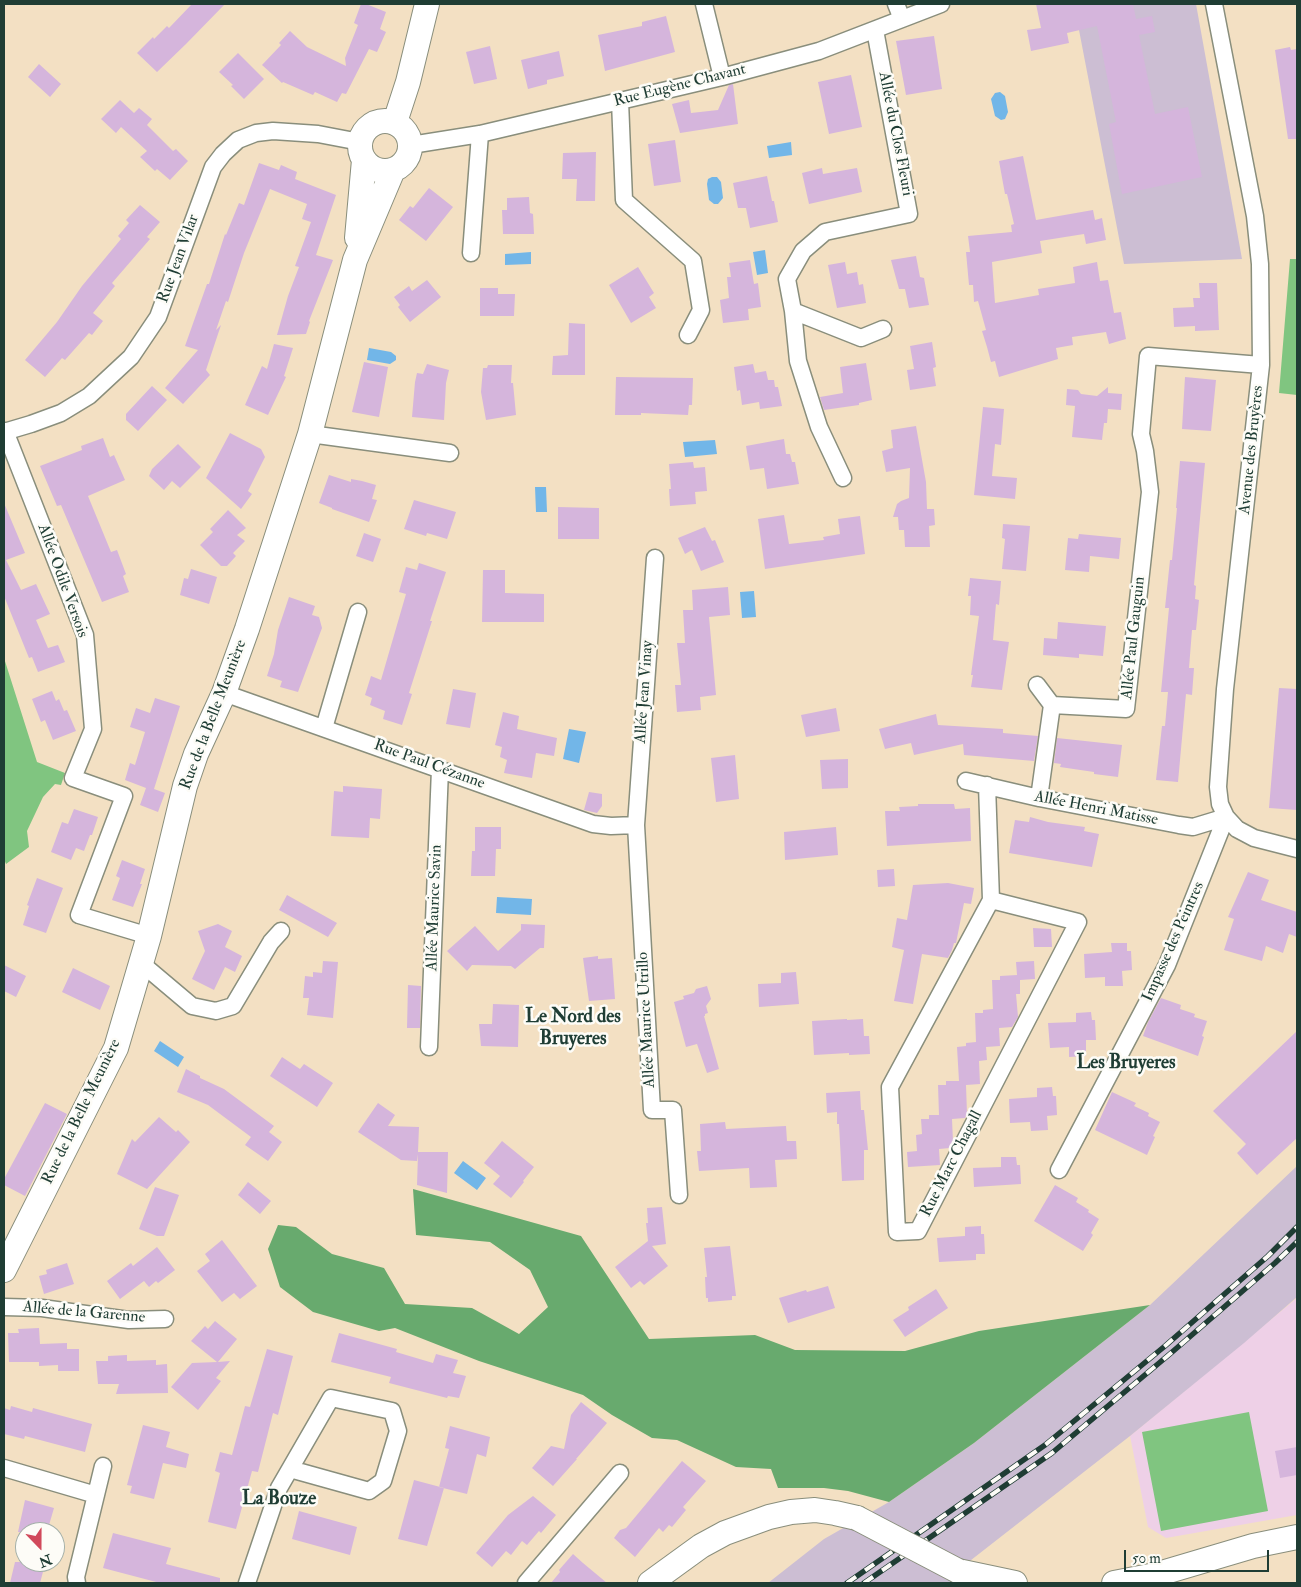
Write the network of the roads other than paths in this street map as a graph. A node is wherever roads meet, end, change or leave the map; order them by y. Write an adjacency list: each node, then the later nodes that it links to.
1 (427, 4): 9 (street)
2 (704, 4): 7 (street)
3 (942, 4): 5 (street, Rue Eugène Chavant)
4 (1214, 4): 19 (street, Avenue des Bruyères)
5 (899, 11): 6 (street, Rue Eugène Chavant)
6 (875, 30): 7 (street, Rue Eugène Chavant); 16 (street, Allée du Clos Fleuri)
7 (722, 77): 8 (street, Rue Eugène Chavant)
8 (620, 101): 10 (street, Rue Eugène Chavant); 18 (street)
9 (395, 122): 11 (street); 12 (street)
10 (480, 134): 11 (street, Rue Eugène Chavant); 14 (street)
11 (411, 144): 13 (street)
12 (362, 151): 13 (street); 15 (street, Rue de la Belle Meunière); 20 (street, Rue Jean Vilar)
13 (394, 170): 15 (street, Rue de la Belle Meunière)
14 (471, 253)
15 (355, 260): 21 (street, Rue de la Belle Meunière)
16 (793, 311): 17 (street); 23 (street, Allée du Clos Fleuri)
17 (883, 329)
18 (688, 335)
19 (1261, 365): 28 (street, Allée Paul Gauguin); 34 (street, Avenue des Bruyères)
20 (4, 432): 39 (street, Allée Odile Versois)
21 (310, 434): 22 (street); 27 (street, Rue de la Belle Meunière)
22 (450, 453)
23 (843, 478)
24 (654, 558): 35 (street, Allée Jean Vinay)
25 (358, 612): 29 (street)
26 (1037, 685): 28 (street)
27 (224, 693): 29 (street, Rue Paul Cézanne); 39 (street, Rue de la Belle Meunière)
28 (1052, 705): 33 (street)
29 (324, 728): 30 (street, Rue Paul Cézanne)
30 (440, 769): 35 (street, Rue Paul Cézanne); 41 (street, Allée Maurice Savin)
31 (966, 780): 32 (street, Allée Henri Matisse)
32 (988, 785): 33 (street, Allée Henri Matisse); 37 (street, Rue Marc Chagall)
33 (1039, 798): 34 (street, Allée Henri Matisse)
34 (1226, 817): 36 (street); 42 (street, Impasse des Peintres)
35 (636, 825): 43 (street, Allée Maurice Utrillo)
36 (1297, 849)
37 (991, 900): 37 (street, Rue Marc Chagall)
38 (281, 931): 40 (street)
39 (150, 936): 40 (street, Rue de la Belle Meunière)
40 (141, 963): 44 (street, Rue de la Belle Meunière)
41 (429, 1047)
42 (1060, 1170)
43 (679, 1195)
44 (4, 1270)
45 (4, 1307): 46 (street, Allée de la Garenne)
46 (165, 1319)
47 (103, 1466): 51 (street)
48 (4, 1468): 51 (street)
49 (290, 1469): 49 (street); 54 (street)
50 (620, 1473): 55 (street)
51 (96, 1495): 53 (street)
52 (1297, 1536): 58 (street)
53 (78, 1583)
54 (247, 1583)
55 (526, 1583)
56 (650, 1583): 57 (street, bridge)
57 (1015, 1583)
58 (1114, 1583)

